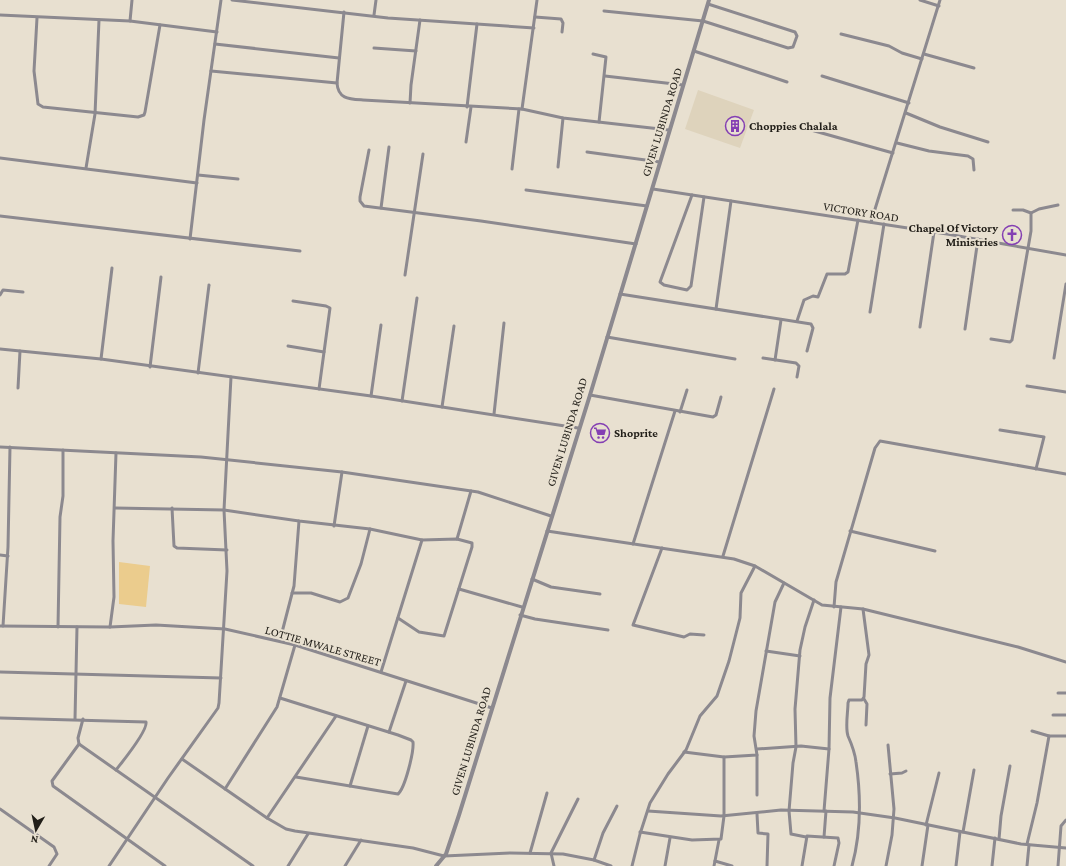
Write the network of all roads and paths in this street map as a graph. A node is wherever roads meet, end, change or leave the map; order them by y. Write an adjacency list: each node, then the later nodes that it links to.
1 (132, 0): 18 (street)
2 (221, 0): 23 (street)
3 (232, 0): 11 (street)
4 (376, 0): 13 (street)
5 (537, 0): 14 (street)
6 (920, 0): 9 (street)
7 (940, 0): 9 (street)
8 (709, 2): 19 (street, GIVEN LUBINDA ROAD); 19 (street)
9 (939, 6): 31 (street)
10 (604, 11): 19 (street)
11 (344, 12): 13 (street); 32 (street)
12 (0, 15): 15 (street)
13 (374, 15): 17 (street)
14 (535, 17): 22 (street); 24 (street)
15 (37, 18): 16 (street); 46 (street)
16 (99, 20): 18 (street); 46 (street)
17 (420, 20): 20 (street); 28 (street)
18 (130, 21): 21 (street)
19 (703, 21): 29 (street, GIVEN LUBINDA ROAD)
20 (477, 24): 22 (street); 43 (street)
21 (160, 25): 23 (street); 46 (street)
22 (534, 28): 44 (street)
23 (217, 32): 26 (street)
24 (562, 32)
25 (842, 34): 33 (street)
26 (215, 44): 32 (street); 35 (street)
27 (374, 48): 28 (street)
28 (416, 50): 41 (street)
29 (694, 51): 38 (street); 40 (street, GIVEN LUBINDA ROAD)
30 (593, 54): 36 (street)
31 (924, 54): 33 (street); 34 (street)
32 (339, 58): 39 (street)
33 (922, 60): 42 (street)
34 (974, 68)
35 (211, 71): 39 (street); 65 (street)
36 (605, 76): 40 (street); 48 (street)
37 (822, 76): 42 (street)
38 (787, 82)
39 (337, 83): 41 (street)
40 (683, 85): 49 (street, GIVEN LUBINDA ROAD)
41 (410, 103): 43 (street)
42 (909, 103): 45 (street)
43 (469, 107): 44 (street); 51 (street)
44 (521, 109): 47 (street); 63 (street)
45 (906, 113): 52 (street); 53 (street)
46 (95, 114): 62 (street)
47 (563, 118): 48 (street); 61 (street)
48 (599, 122): 49 (street)
49 (669, 130): 60 (street, GIVEN LUBINDA ROAD)
50 (811, 130): 58 (street)
51 (466, 142)
52 (988, 142)
53 (897, 143): 58 (street); 64 (street)
54 (389, 147): 75 (street)
55 (369, 150): 75 (street)
56 (587, 152): 60 (street)
57 (422, 154): 77 (street)
58 (893, 154): 81 (street)
59 (0, 158): 62 (street)
60 (660, 162): 68 (street, GIVEN LUBINDA ROAD)
61 (558, 167)
62 (86, 168): 67 (street)
63 (512, 169)
64 (974, 170)
65 (198, 175): 66 (street); 67 (street)
66 (238, 179)
67 (197, 183): 84 (street)
68 (653, 189): 70 (street, VICTORY ROAD); 74 (street, GIVEN LUBINDA ROAD)
69 (526, 190): 74 (street)
70 (692, 195): 71 (street, VICTORY ROAD); 71 (street)
71 (704, 197): 72 (street, VICTORY ROAD)
72 (731, 201): 80 (street, VICTORY ROAD); 100 (street)
73 (1058, 205): 78 (street)
74 (647, 206): 86 (street, GIVEN LUBINDA ROAD)
75 (381, 208): 77 (street)
76 (1013, 210): 78 (street)
77 (414, 213): 86 (street); 91 (street)
78 (1031, 213): 87 (street)
79 (0, 216): 84 (street)
80 (858, 220): 81 (street, VICTORY ROAD); 105 (street)
81 (871, 222): 82 (street, VICTORY ROAD)
82 (884, 224): 83 (street, VICTORY ROAD); 101 (street)
83 (934, 232): 85 (street, VICTORY ROAD); 109 (street)
84 (190, 239): 88 (street)
85 (978, 240): 87 (street, VICTORY ROAD); 110 (street)
86 (636, 244): 96 (street, GIVEN LUBINDA ROAD)
87 (1027, 248): 89 (street, VICTORY ROAD); 112 (street)
88 (300, 251)
89 (1066, 255)
90 (112, 268): 121 (street)
91 (405, 275)
92 (161, 277): 123 (street)
93 (1066, 284): 102 (street)
94 (209, 285): 124 (street)
95 (23, 292): 97 (street)
96 (620, 294): 100 (street); 111 (street, GIVEN LUBINDA ROAD)
97 (0, 295)
98 (417, 298): 136 (street)
99 (292, 301): 117 (street)
100 (716, 309): 104 (street)
101 (870, 312)
102 (1061, 314): 103 (street); 120 (street)
103 (1066, 315)
104 (782, 320): 105 (street); 122 (street)
105 (797, 321): 116 (street)
106 (504, 323): 140 (street)
107 (381, 325): 134 (street)
108 (454, 326): 137 (street)
109 (920, 326)
110 (965, 328)
111 (607, 337): 118 (street); 133 (street, GIVEN LUBINDA ROAD)
112 (991, 339)
113 (288, 346): 117 (street)
114 (0, 349): 115 (street)
115 (20, 351): 121 (street); 128 (street)
116 (807, 351)
117 (324, 352): 129 (street)
118 (735, 358)
119 (763, 358): 122 (street)
120 (1054, 358)
121 (101, 359): 123 (street)
122 (775, 360): 126 (street)
123 (150, 367): 124 (street)
124 (198, 373): 125 (street)
125 (231, 377): 129 (street); 147 (street)
126 (797, 377)
127 (1027, 386): 132 (street)
128 (18, 388)
129 (319, 389): 134 (street)
130 (774, 389): 169 (street)
131 (687, 390): 139 (street)
132 (1066, 392)
133 (590, 395): 138 (street); 141 (street, GIVEN LUBINDA ROAD)
134 (371, 396): 136 (street)
135 (721, 397): 139 (street)
136 (402, 400): 137 (street)
137 (442, 407): 140 (street)
138 (675, 411): 139 (street); 163 (street)
139 (680, 412)
140 (494, 414): 141 (street)
141 (578, 428): 155 (street, GIVEN LUBINDA ROAD)
142 (1000, 430): 148 (street)
143 (0, 447): 144 (street)
144 (10, 447): 145 (street); 168 (street)
145 (63, 450): 146 (street); 184 (street)
146 (116, 453): 147 (street); 152 (street)
147 (227, 460): 149 (street); 154 (street)
148 (1036, 469): 150 (street); 159 (street)
149 (342, 472): 151 (street); 157 (street)
150 (1066, 474)
151 (471, 491): 155 (street); 161 (street)
152 (115, 508): 153 (street); 186 (street)
153 (172, 508): 154 (street); 165 (street)
154 (224, 510): 156 (street); 165 (street)
155 (551, 516): 160 (street, GIVEN LUBINDA ROAD)
156 (299, 521): 157 (street); 174 (street)
157 (334, 526): 158 (street)
158 (370, 529): 162 (street); 174 (street)
159 (850, 531): 166 (street); 177 (street)
160 (547, 532): 163 (street); 171 (street, GIVEN LUBINDA ROAD)
161 (457, 539): 162 (street); 173 (street)
162 (422, 540): 182 (street)
163 (634, 544): 164 (street)
164 (662, 548): 169 (street); 189 (street)
165 (226, 550): 187 (street)
166 (935, 551)
167 (0, 555): 168 (street)
168 (8, 556): 183 (street)
169 (723, 556): 170 (street)
170 (755, 566): 172 (street); 222 (street)
171 (531, 579): 175 (street); 178 (street, GIVEN LUBINDA ROAD)
172 (784, 583): 176 (street); 192 (street)
173 (459, 589): 178 (street); 182 (street)
174 (292, 593): 190 (street)
175 (600, 594)
176 (814, 600): 177 (street); 193 (street)
177 (834, 606): 179 (street)
178 (522, 607): 181 (street, GIVEN LUBINDA ROAD)
179 (841, 607): 180 (street); 221 (street)
180 (863, 609): 194 (street); 203 (street)
181 (520, 615): 188 (street); 204 (street, GIVEN LUBINDA ROAD)
182 (398, 618): 196 (street)
183 (2, 626): 184 (street, LOTTIE MWALE STREET)
184 (58, 627): 185 (street, LOTTIE MWALE STREET)
185 (77, 627): 186 (street, LOTTIE MWALE STREET); 197 (street)
186 (110, 627): 187 (street, LOTTIE MWALE STREET)
187 (225, 630): 190 (street, LOTTIE MWALE STREET); 198 (street)
188 (608, 630)
189 (704, 635)
190 (280, 640): 191 (street, LOTTIE MWALE STREET)
191 (296, 645): 196 (street, LOTTIE MWALE STREET); 202 (street)
192 (766, 651): 193 (street); 220 (street)
193 (800, 656): 219 (street)
194 (1066, 662)
195 (0, 672): 197 (street)
196 (381, 672): 199 (street, LOTTIE MWALE STREET)
197 (76, 673): 198 (street); 209 (street)
198 (221, 678): 225 (street)
199 (406, 681): 204 (street, LOTTIE MWALE STREET); 213 (street)
200 (1058, 693): 201 (street)
201 (1066, 693)
202 (280, 698): 207 (street); 234 (street)
203 (864, 700): 211 (street); 244 (street)
204 (492, 708): 267 (street, GIVEN LUBINDA ROAD)
205 (1053, 714): 206 (street)
206 (1066, 715)
207 (336, 716): 212 (street); 232 (street)
208 (0, 718): 209 (street)
209 (75, 719): 210 (street)
210 (83, 719): 217 (street); 227 (street)
211 (866, 725)
212 (368, 726): 213 (street); 233 (street)
213 (389, 732): 233 (street)
214 (1032, 732): 215 (street)
215 (1049, 736): 216 (street); 262 (street)
216 (1066, 736)
217 (78, 744): 227 (street); 258 (street)
218 (888, 745): 231 (street)
219 (796, 747): 220 (street); 221 (street); 242 (street)
220 (757, 749): 223 (street)
221 (829, 749): 243 (street)
222 (684, 752): 224 (street); 241 (street)
223 (757, 755): 224 (street); 236 (street)
224 (724, 757): 246 (street)
225 (182, 759): 234 (street); 237 (street)
226 (1010, 766): 259 (street)
227 (116, 770): 237 (street)
228 (974, 770): 252 (street)
229 (906, 771): 231 (street)
230 (939, 773): 250 (street)
231 (890, 774): 247 (street)
232 (296, 777): 233 (street); 248 (street)
233 (350, 786)
234 (225, 789): 248 (street)
235 (547, 793): 265 (street)
236 (756, 795)
237 (154, 798): 258 (street); 273 (street)
238 (578, 799): 266 (street)
239 (617, 806): 268 (street)
240 (0, 809): 270 (street)
241 (648, 811): 246 (street); 251 (street)
242 (790, 811): 243 (street); 245 (street); 254 (street)
243 (825, 811): 244 (street); 255 (street)
244 (859, 812): 247 (street); 286 (street)
245 (757, 814): 246 (street); 283 (street)
246 (724, 816): 261 (street)
247 (894, 817): 250 (street); 287 (street)
248 (267, 818): 253 (street)
249 (1066, 820): 263 (street)
250 (927, 825): 252 (street); 288 (street)
251 (640, 832): 256 (street); 279 (street)
252 (961, 832): 257 (street); 289 (street)
253 (308, 834): 260 (street); 274 (street)
254 (806, 836): 255 (street); 284 (street)
255 (824, 836): 285 (street)
256 (670, 838): 261 (street); 280 (street)
257 (995, 838): 259 (street); 290 (street)
258 (127, 839): 271 (street); 272 (street)
259 (999, 839): 262 (street)
260 (361, 840): 267 (street); 275 (street)
261 (719, 840): 269 (street)
262 (1028, 844): 263 (street); 291 (street)
263 (1059, 848): 264 (street); 292 (street)
264 (1066, 848)
265 (530, 853): 266 (street); 267 (street)
266 (551, 853): 268 (street); 277 (street)
267 (444, 856): 276 (street, GIVEN LUBINDA ROAD)
268 (594, 860): 278 (street)
269 (715, 861): 281 (street); 282 (street)
270 (49, 866)
271 (109, 866)
272 (165, 866)
273 (254, 866)
274 (288, 866)
275 (345, 866)
276 (436, 866)
277 (554, 866)
278 (611, 866)
279 (632, 866)
280 (665, 866)
281 (714, 866)
282 (732, 866)
283 (767, 866)
284 (802, 866)
285 (834, 866)
286 (852, 866)
287 (886, 866)
288 (922, 866)
289 (956, 866)
290 (992, 866)
291 (1027, 866)
292 (1058, 866)

